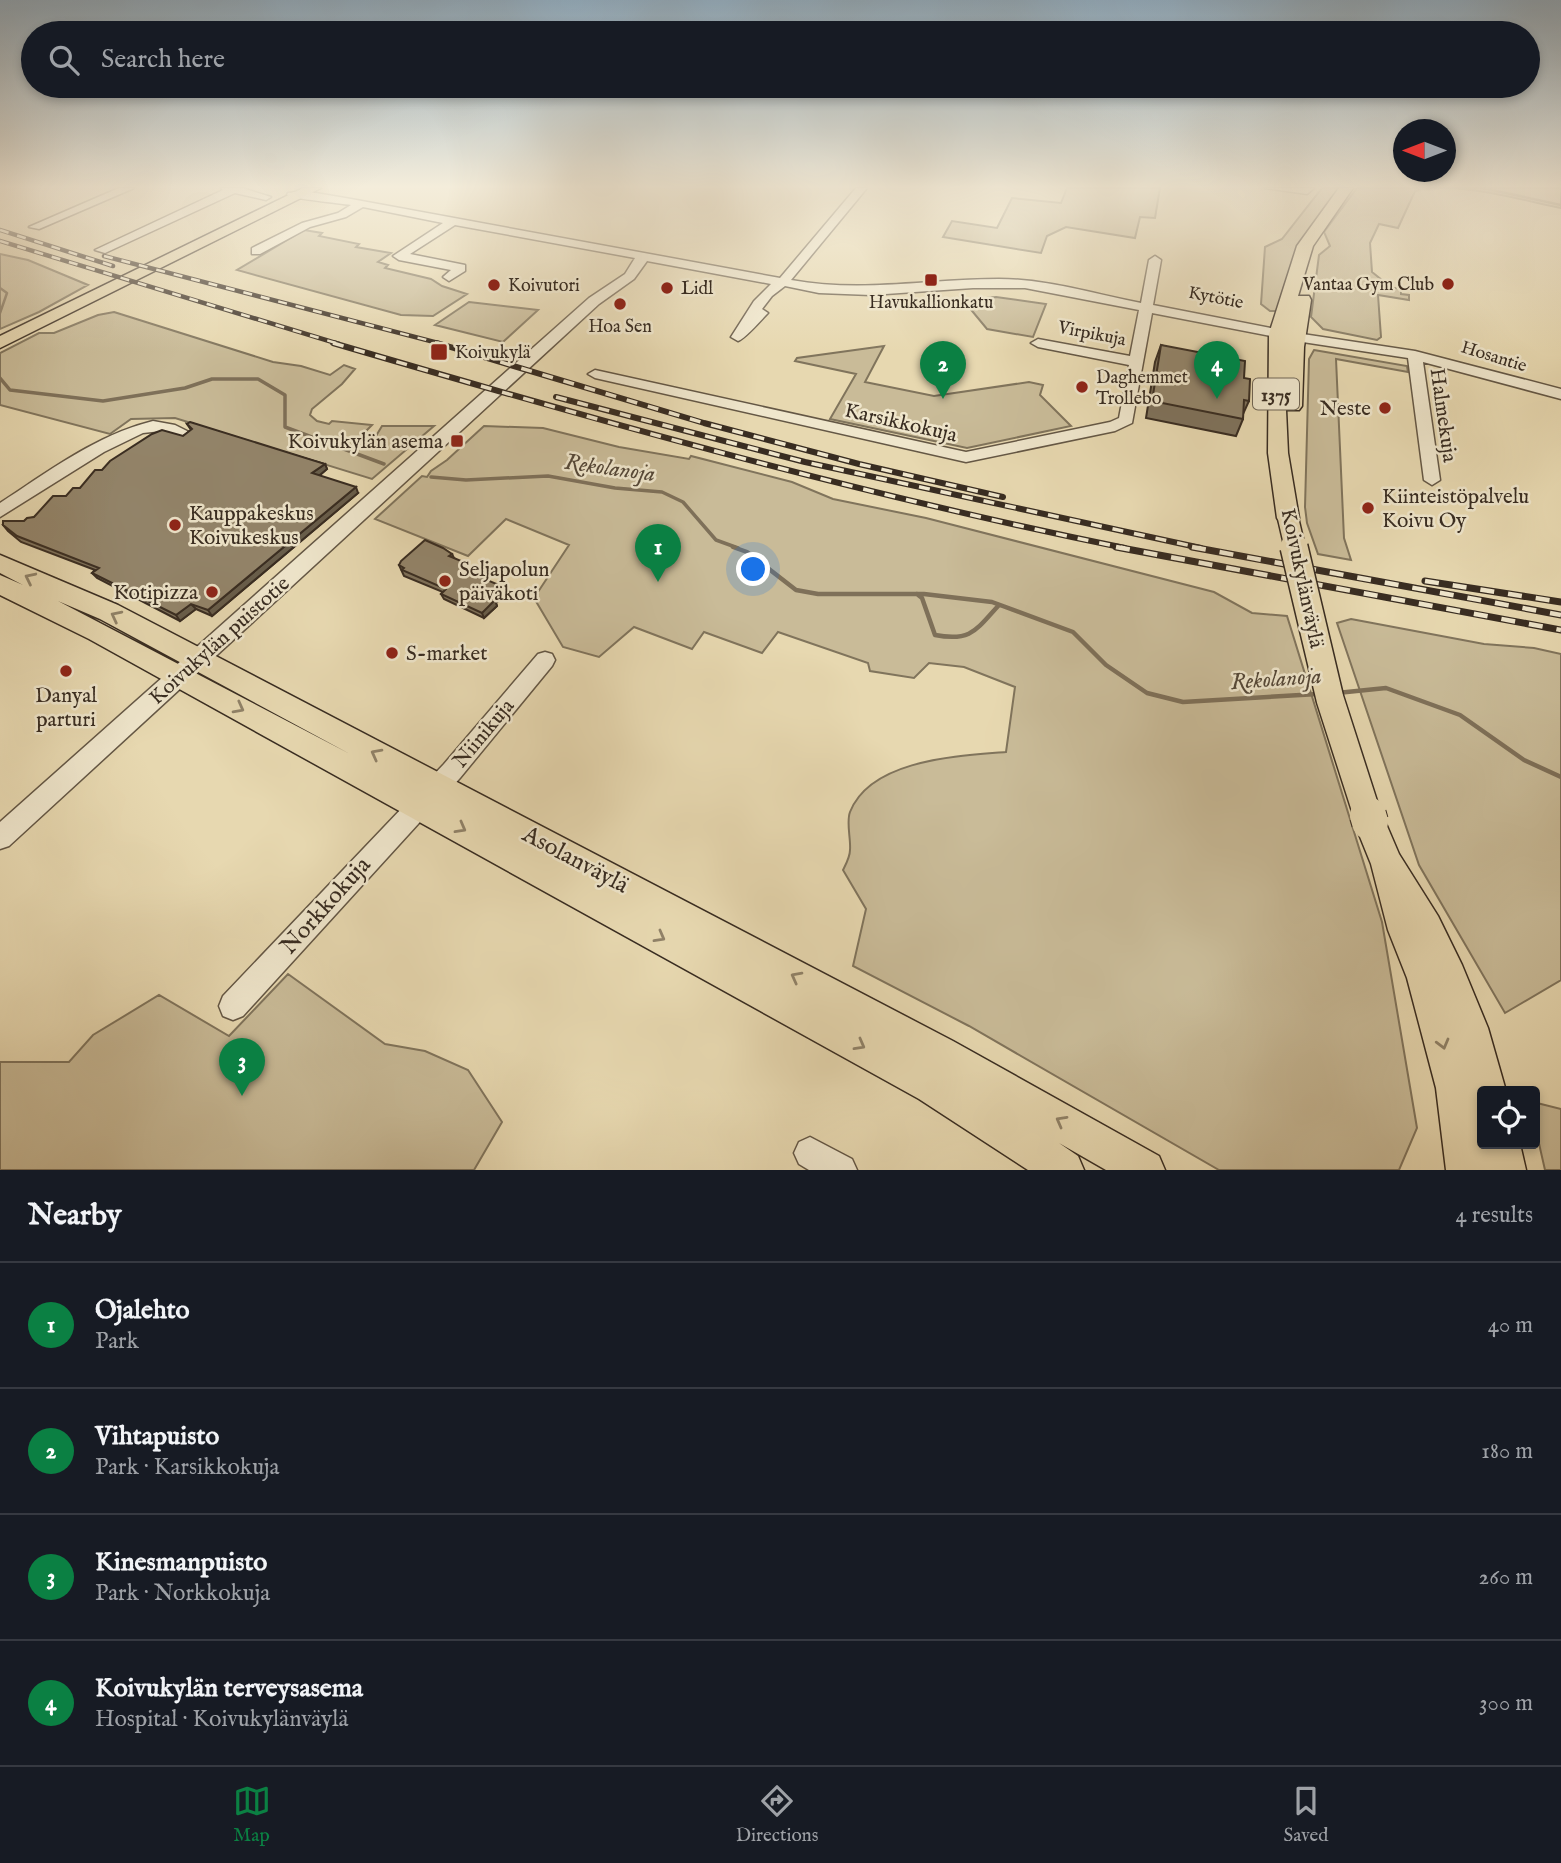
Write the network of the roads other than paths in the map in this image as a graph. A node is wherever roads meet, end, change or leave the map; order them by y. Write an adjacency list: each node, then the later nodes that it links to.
1 (117, 243): 8 (street)
2 (205, 243): 18 (main road)
3 (272, 243): 9 (street)
4 (420, 243): 12 (street)
5 (550, 243): 11 (street, Kytötie)
6 (816, 243): 13 (street)
7 (1315, 243): 15 (main road, Koivukylänväylä / 1375)
8 (101, 250)
9 (256, 251)
10 (1155, 260): 14 (street, Karsikkokuja)
11 (637, 261): 13 (street, Kytötie); 29 (street, Koivukylän puistotie)
12 (449, 277)
13 (782, 282): 14 (street, Kytötie); 16 (street)
14 (1146, 306): 15 (street, Kytötie); 20 (street, Karsikkokuja)
15 (1288, 333): 19 (street, Hosantie); 32 (main road, Koivukylänväylä / 1375, bridge)
16 (737, 337)
17 (1038, 343): 20 (street, Virpikuja)
18 (0, 344)
19 (1415, 355): 22 (street, Hosantie); 24 (street, Halmekuja)
20 (1137, 362): 21 (street, Karsikkokuja)
21 (594, 374)
22 (1561, 394)
23 (185, 434): 25 (street)
24 (1432, 480)
25 (0, 511)
26 (0, 563): 29 (main road, Asolanväylä, one-way to 26)
27 (0, 584): 29 (main road, Asolanväylä)
28 (545, 660): 30 (street, Niinikuja)
29 (187, 668): 30 (main road, Asolanväylä); 31 (street, Koivukylän puistotie)
30 (427, 795): 33 (street, Norkkokuja); 37 (main road, Asolanväylä, one-way to 30); 39 (main road, Asolanväylä, one-way to 39)
31 (0, 838)
32 (1387, 864): 34 (main road, Koivukylänväylä); 40 (main road, Koivukylänväylä / 1375, one-way to 40)
33 (233, 1006)
34 (1486, 1086)
35 (1501, 1149): 41 (main road)
36 (810, 1153): 38 (street)
37 (1127, 1165)
38 (841, 1170)
39 (1064, 1170)
40 (1466, 1170)
41 (1506, 1170)

